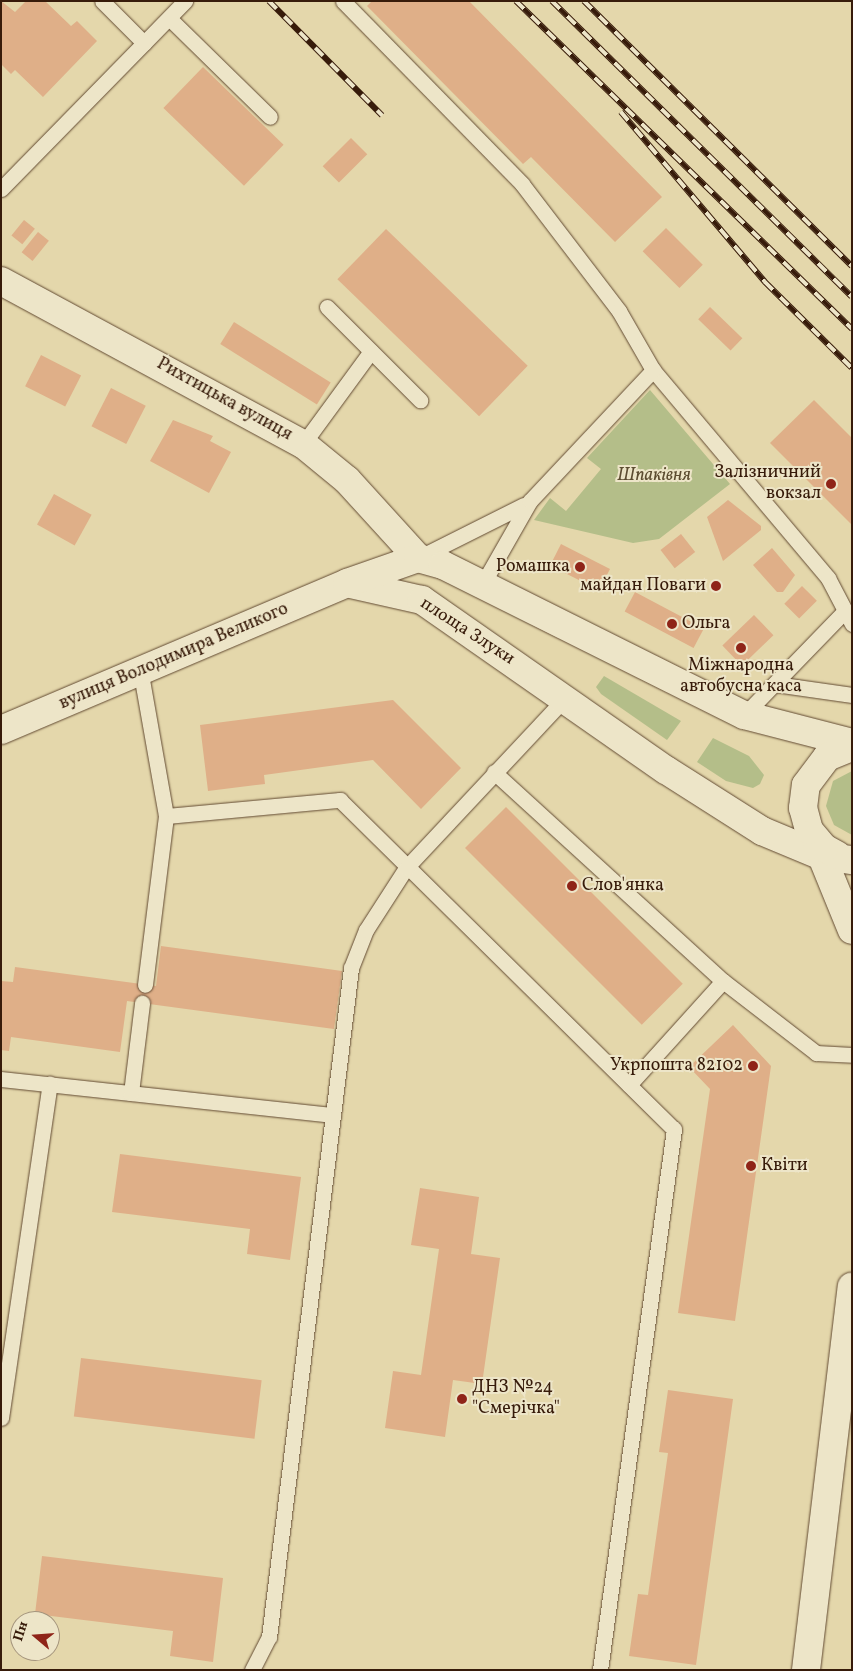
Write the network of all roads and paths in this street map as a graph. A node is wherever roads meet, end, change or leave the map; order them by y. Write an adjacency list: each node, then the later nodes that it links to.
1 (102, 1): 5 (lane)
2 (185, 1): 4 (lane)
3 (343, 1): 11 (lane)
4 (169, 18): 5 (lane); 6 (lane)
5 (144, 43): 7 (lane)
6 (270, 117)
7 (1, 189)
8 (1, 281): 13 (street, Рихтицька вулиця)
9 (327, 307): 10 (lane)
10 (371, 351): 12 (lane); 13 (lane)
11 (653, 370): 14 (lane); 18 (lane)
12 (420, 400)
13 (303, 444): 15 (street, Рихтицька вулиця)
14 (530, 501): 15 (lane); 17 (lane)
15 (418, 558): 16 (street); 17 (street)
16 (347, 583): 19 (street, вулиця Володимира Великого); 22 (street, площа Злуки)
17 (482, 584): 23 (street)
18 (848, 618): 20 (lane)
19 (141, 674): 24 (street, вулиця Володимира Великого); 28 (lane)
20 (775, 684): 21 (lane); 23 (lane)
21 (852, 695)
22 (565, 698): 27 (lane); 29 (street, площа Злуки)
23 (744, 715): 25 (street)
24 (1, 730)
25 (852, 743)
26 (852, 747): 29 (street)
27 (494, 772): 30 (lane); 32 (lane)
28 (166, 816): 30 (lane); 33 (lane)
29 (839, 858): 31 (street)
30 (406, 868): 38 (lane); 40 (lane)
31 (852, 930)
32 (723, 981): 35 (lane); 38 (lane)
33 (145, 985)
34 (142, 1003): 39 (lane)
35 (852, 1055)
36 (1, 1079): 37 (lane)
37 (50, 1084): 39 (lane); 42 (lane)
38 (629, 1085): 44 (lane)
39 (131, 1093): 40 (lane)
40 (333, 1115): 43 (lane)
41 (852, 1286): 45 (street)
42 (1, 1418)
43 (252, 1670)
44 (600, 1670)
45 (806, 1670)

